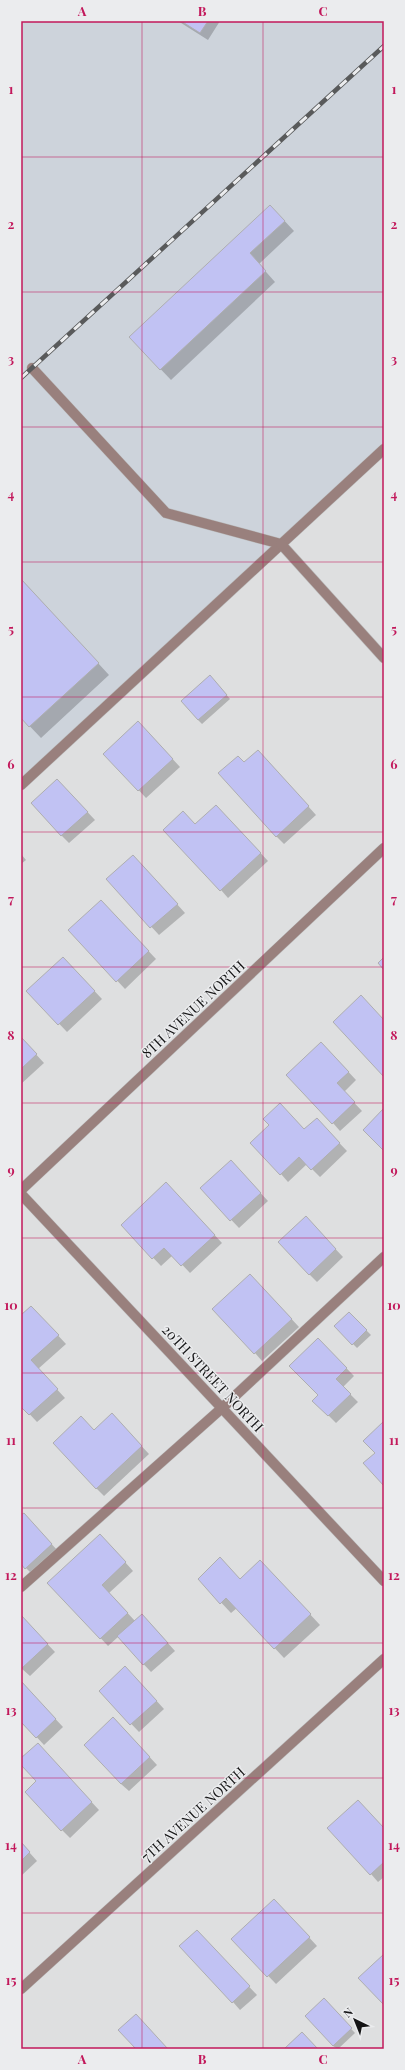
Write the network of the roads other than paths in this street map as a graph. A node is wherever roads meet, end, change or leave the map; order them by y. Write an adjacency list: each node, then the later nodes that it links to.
1 (32, 368): 3 (street)
2 (384, 449): 3 (street)
3 (281, 544): 4 (street); 5 (street)
4 (384, 658)
5 (21, 786)
6 (384, 848): 7 (street, 8TH AVENUE NORTH)
7 (21, 1190)
8 (21, 1194): 10 (street, 20TH STREET NORTH)
9 (384, 1257): 10 (street)
10 (222, 1408): 11 (street, 20TH STREET NORTH); 12 (street)
11 (384, 1582)
12 (21, 1587)
13 (384, 1659): 14 (street, 7TH AVENUE NORTH)
14 (21, 1989)

